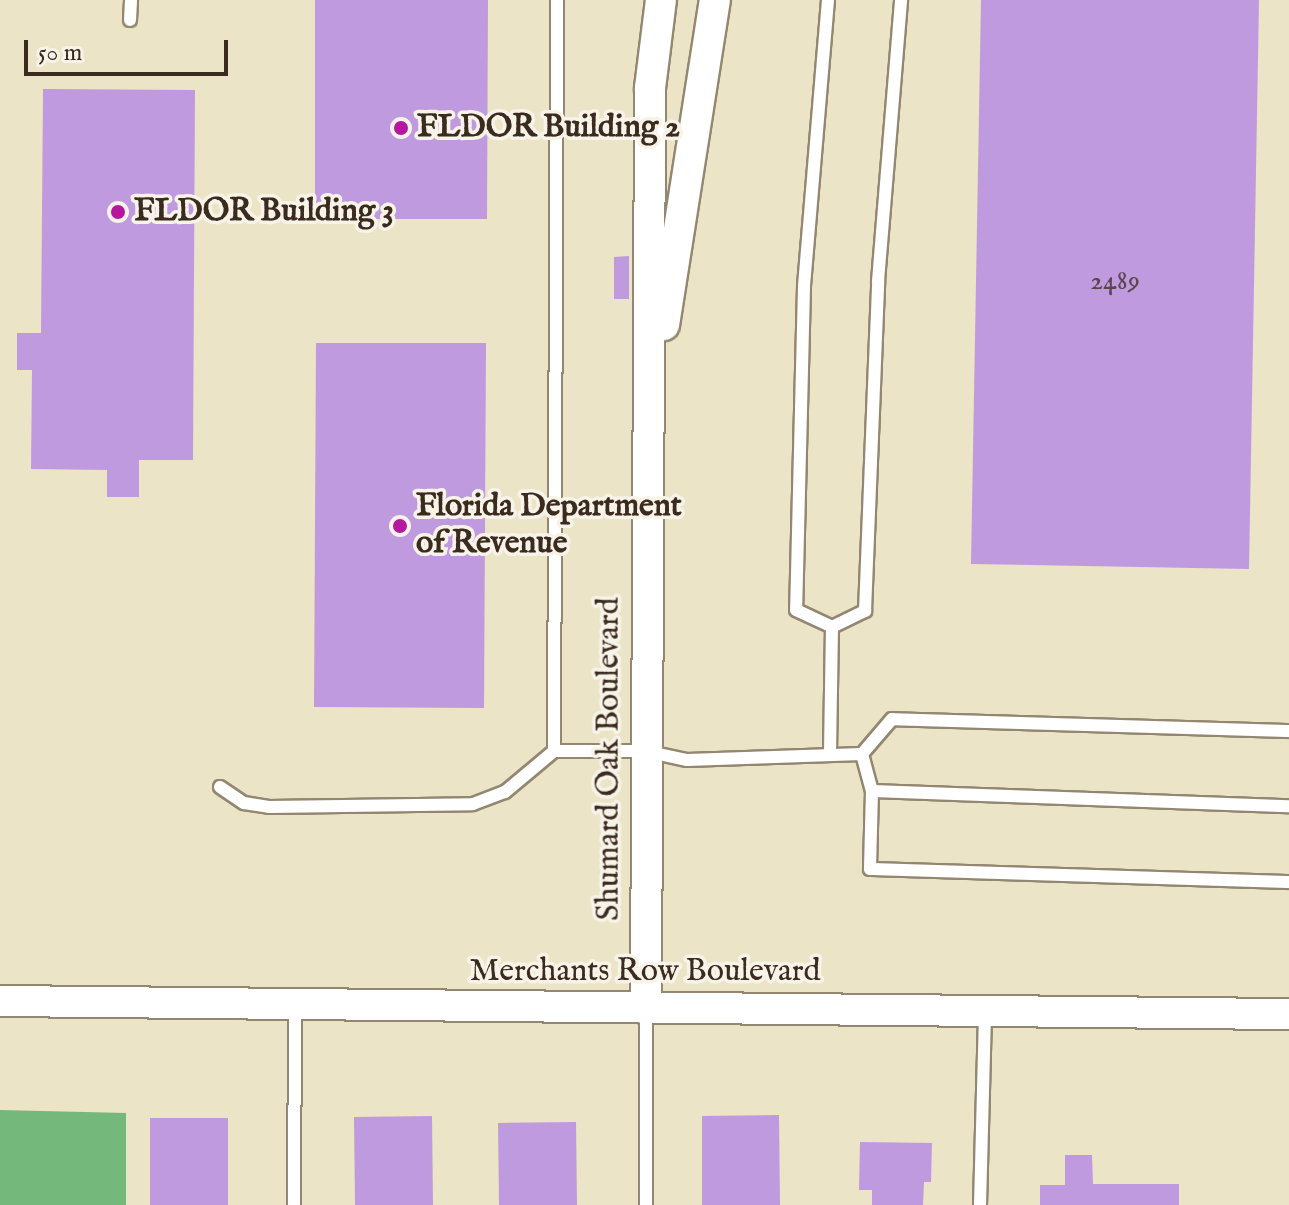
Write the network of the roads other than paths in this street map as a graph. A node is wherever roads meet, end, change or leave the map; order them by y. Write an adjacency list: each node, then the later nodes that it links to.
1 (131, 0): 7 (lane)
2 (557, 0): 11 (lane)
3 (661, 0): 8 (street, Shumard Oak Boulevard)
4 (715, 0): 8 (street, Shumard Oak Boulevard)
5 (828, 0): 9 (lane)
6 (901, 0): 9 (lane)
7 (130, 20)
8 (649, 414): 12 (street, Shumard Oak Boulevard)
9 (832, 627): 13 (lane)
10 (1289, 731): 14 (lane)
11 (554, 751): 12 (lane); 15 (lane)
12 (645, 751): 13 (lane); 21 (street, Shumard Oak Boulevard)
13 (830, 753): 14 (lane)
14 (862, 754): 16 (lane)
15 (220, 787)
16 (872, 791): 17 (lane); 18 (lane)
17 (1289, 806)
18 (1289, 882)
19 (0, 1001): 20 (street, Merchants Row Boulevard)
20 (295, 1006): 21 (street, Merchants Row Boulevard); 24 (lane)
21 (646, 1009): 22 (street, Merchants Row Boulevard); 25 (lane)
22 (985, 1010): 23 (street, Merchants Row Boulevard); 26 (lane)
23 (1289, 1014)
24 (294, 1205)
25 (646, 1205)
26 (980, 1205)

